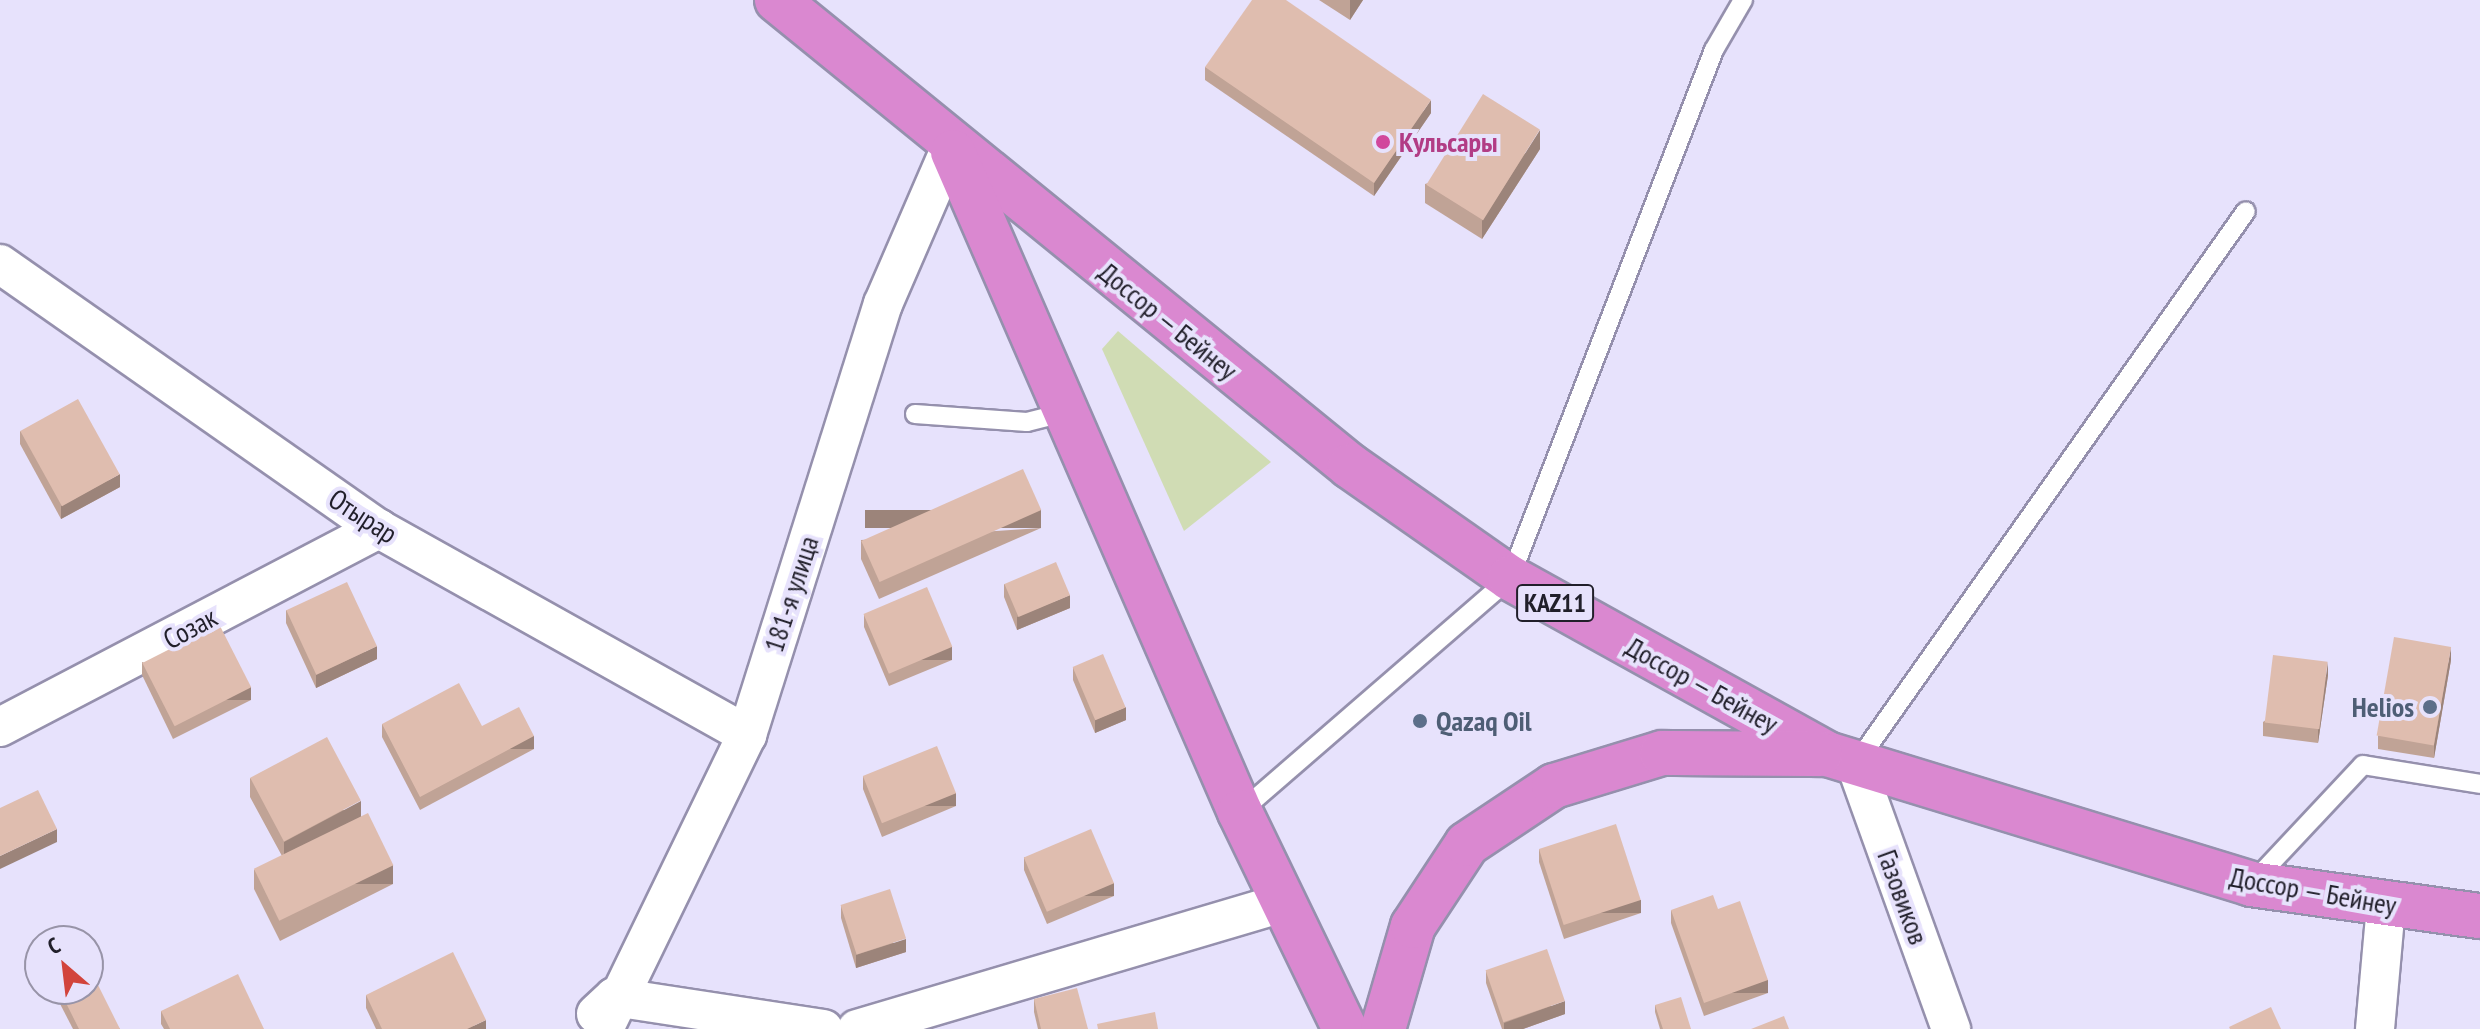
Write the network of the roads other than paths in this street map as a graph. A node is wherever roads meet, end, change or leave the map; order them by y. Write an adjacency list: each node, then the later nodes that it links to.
1 (777, 0): 3 (highway, Доссор — Бейнеу / KAZ11)
2 (1743, 0): 9 (lane)
3 (951, 147): 6 (highway); 9 (highway, Доссор — Бейнеу / KAZ11); 11 (street, 181-я улица)
4 (2246, 211): 12 (lane)
5 (0, 264): 8 (street, Отырар)
6 (1070, 411): 7 (lane); 14 (highway)
7 (915, 414)
8 (379, 529): 10 (street, Созак); 11 (street, Отырар)
9 (1510, 578): 12 (highway, Доссор — Бейнеу / KAZ11); 14 (lane)
10 (0, 727)
11 (747, 735): 19 (street, 181-я улица)
12 (1841, 759): 15 (highway, Доссор — Бейнеу / KAZ11); 24 (highway); 25 (street, Газовиков)
13 (2480, 784): 15 (lane)
14 (1240, 812): 16 (highway)
15 (2251, 884): 17 (highway, Доссор — Бейнеу / KAZ11)
16 (1282, 903): 22 (street); 23 (highway)
17 (2386, 906): 18 (highway, Доссор — Бейнеу / KAZ11); 26 (street)
18 (2480, 916)
19 (609, 1013): 20 (street); 21 (street)
20 (579, 1029)
21 (824, 1029)
22 (857, 1029)
23 (1345, 1029)
24 (1383, 1029)
25 (1951, 1029)
26 (2375, 1029)

